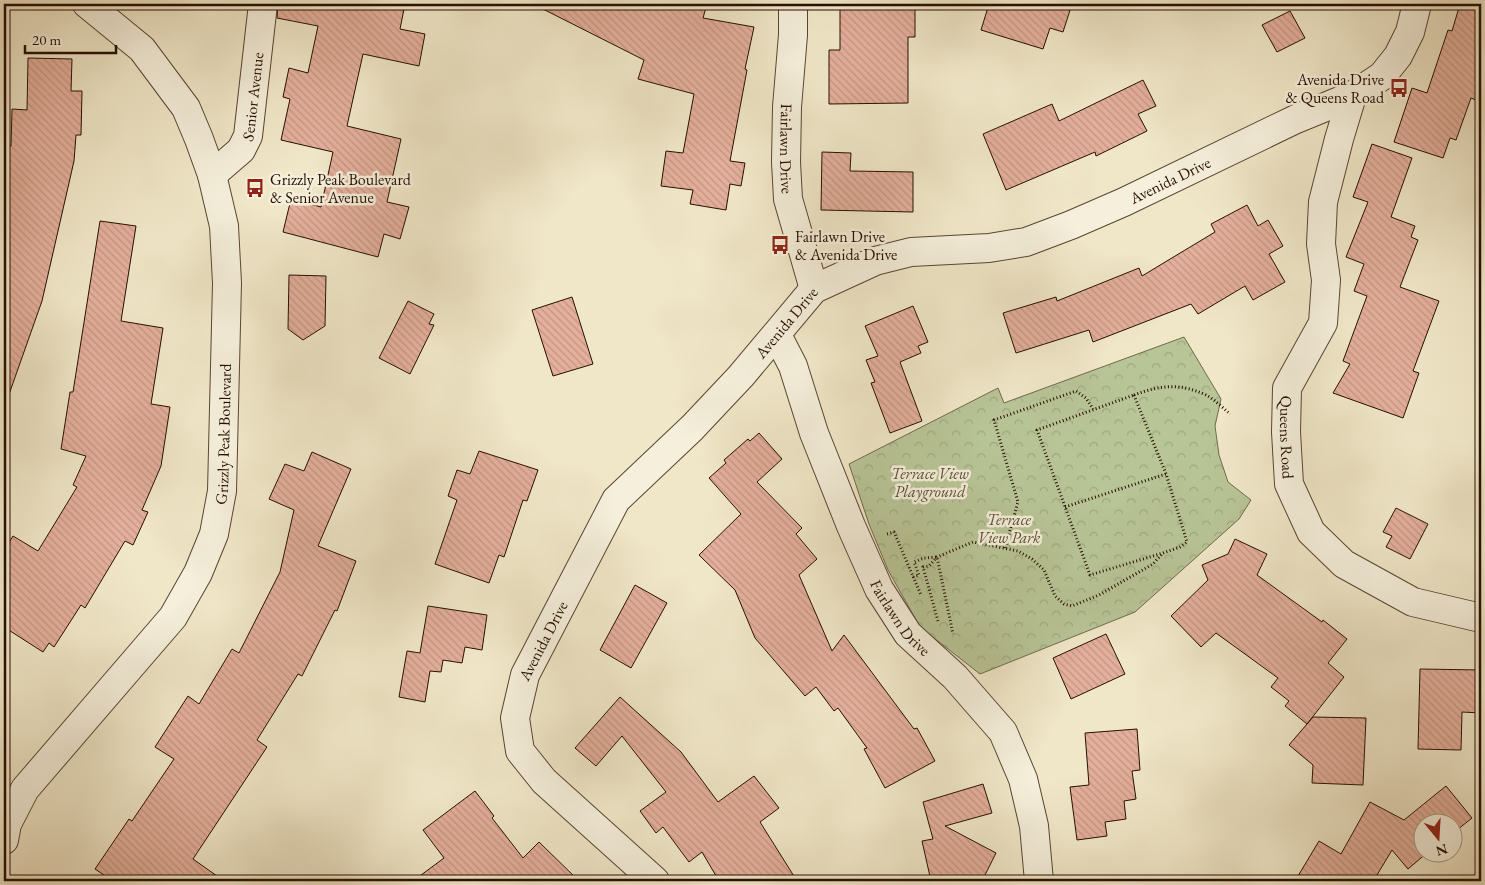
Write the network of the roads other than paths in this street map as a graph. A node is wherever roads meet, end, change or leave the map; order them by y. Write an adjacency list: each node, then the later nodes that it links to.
1 (87, 4): 6 (street, Grizzly Peak Boulevard)
2 (263, 4): 6 (street, Senior Avenue)
3 (793, 4): 7 (street, Fairlawn Drive)
4 (1417, 4): 5 (street, Avenida Drive)
5 (1352, 96): 7 (street, Avenida Drive); 9 (street, Queens Road)
6 (212, 175): 10 (street, Grizzly Peak Boulevard)
7 (814, 290): 8 (street, Avenida Drive)
8 (777, 335): 11 (street, Avenida Drive); 12 (street, Fairlawn Drive)
9 (1481, 618)
10 (4, 840)
11 (656, 881)
12 (1039, 881)

